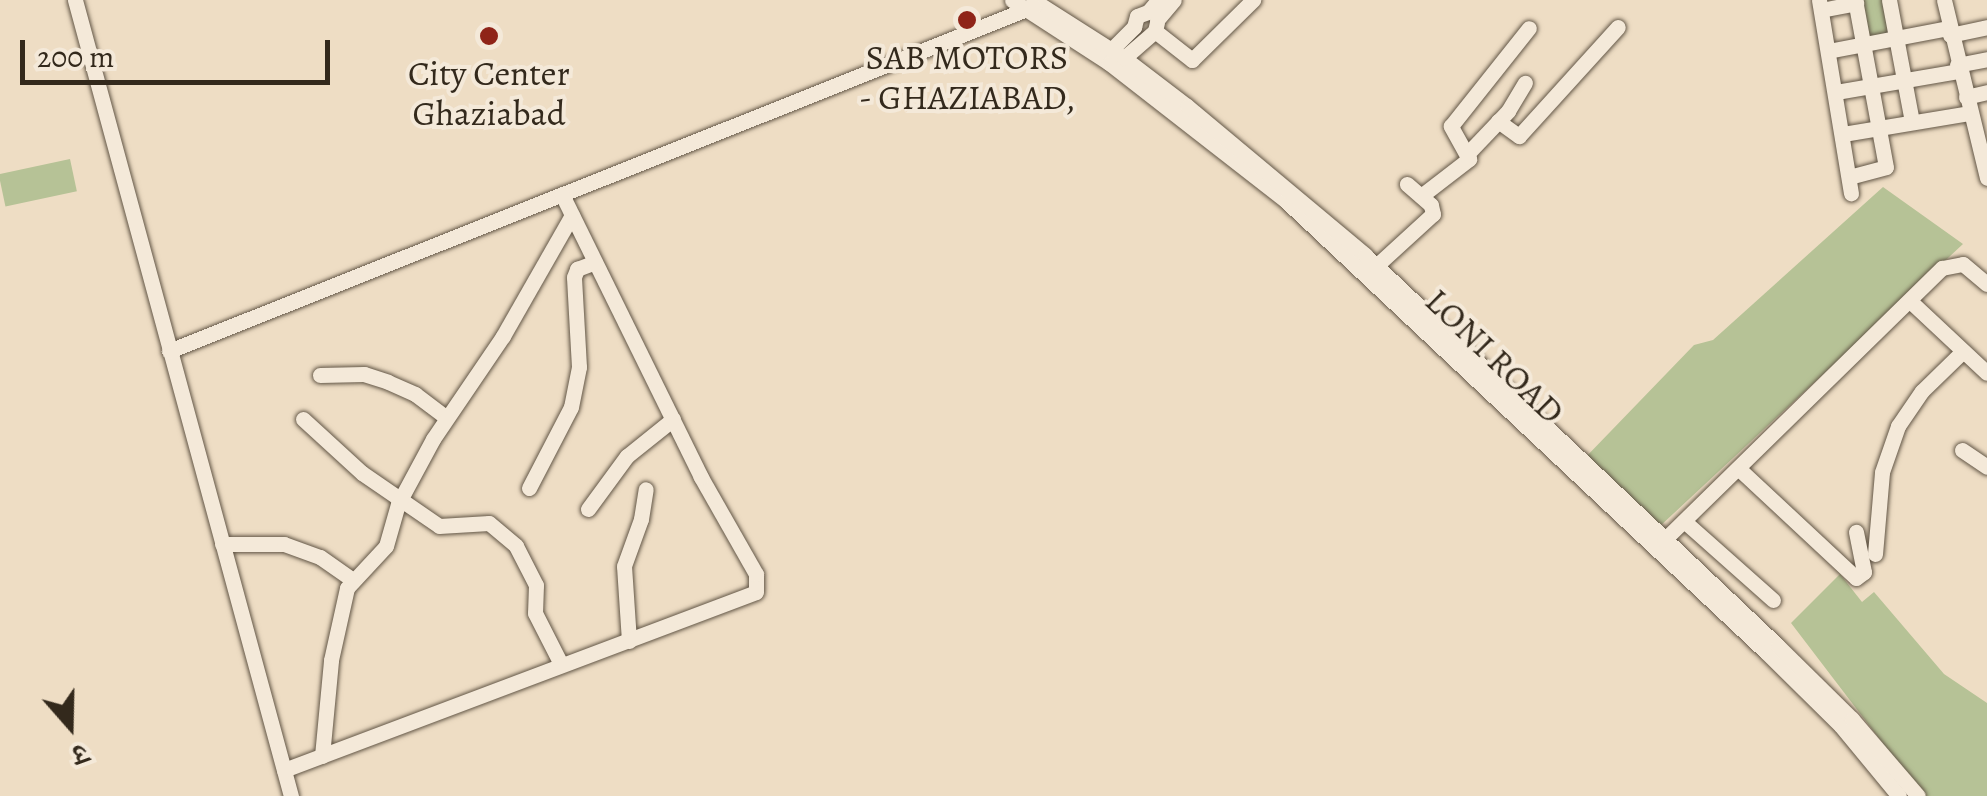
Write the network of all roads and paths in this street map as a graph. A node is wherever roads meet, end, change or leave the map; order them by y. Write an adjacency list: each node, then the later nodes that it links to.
1 (74, 0): 43 (street)
2 (1012, 0): 9 (street, LONI ROAD)
3 (1174, 0): 11 (street)
4 (1252, 0): 11 (street)
5 (1889, 0): 16 (street)
6 (1964, 0): 8 (street)
7 (1856, 2): 10 (street); 17 (street)
8 (1944, 2): 15 (street)
9 (1033, 4): 19 (street, LONI ROAD); 36 (street); 65 (street, LONI ROAD)
10 (1820, 5): 18 (street)
11 (1149, 21): 19 (street)
12 (1987, 27): 15 (street)
13 (1529, 28): 32 (street)
14 (1618, 28): 28 (street)
15 (1950, 32): 16 (street); 21 (street)
16 (1898, 38): 17 (street); 22 (street)
17 (1863, 44): 18 (street); 24 (street)
18 (1828, 50): 25 (street)
19 (1118, 54): 40 (street, LONI ROAD)
20 (1987, 59): 21 (street)
21 (1958, 68): 22 (street); 27 (street)
22 (1906, 80): 24 (street); 29 (street)
23 (1524, 83): 28 (street)
24 (1871, 86): 25 (street); 30 (street)
25 (1836, 92): 31 (street)
26 (1987, 92): 27 (street)
27 (1975, 116): 29 (street); 33 (street)
28 (1498, 121): 32 (street)
29 (1912, 122): 30 (street)
30 (1878, 128): 31 (street); 31 (street)
31 (1843, 134)
32 (1469, 152): 37 (street)
33 (1985, 157): 34 (street)
34 (1987, 178)
35 (1408, 184): 37 (street)
36 (562, 194): 38 (street); 43 (street)
37 (1421, 196): 40 (street)
38 (572, 215): 39 (street); 47 (street)
39 (595, 262): 49 (street); 53 (street)
40 (1376, 266): 59 (street, LONI ROAD)
41 (1987, 284): 42 (street)
42 (1910, 301): 44 (street); 52 (street)
43 (169, 351): 60 (street)
44 (1961, 353): 45 (street); 61 (street)
45 (1987, 373)
46 (320, 375): 47 (street)
47 (445, 417): 55 (street)
48 (304, 419): 55 (street)
49 (673, 419): 56 (street); 64 (street)
50 (1962, 450): 51 (street)
51 (1987, 467)
52 (1738, 468): 57 (street); 58 (street)
53 (529, 488)
54 (646, 489): 64 (street)
55 (400, 498): 62 (street); 66 (street)
56 (588, 509)
57 (1684, 521): 59 (street); 63 (street)
58 (1856, 532)
59 (1664, 540): 65 (street, LONI ROAD)
60 (222, 544): 62 (street); 68 (street)
61 (1874, 554)
62 (352, 579): 67 (street)
63 (1773, 600)
64 (629, 641): 66 (street)
65 (1783, 659): 70 (street, LONI ROAD); 71 (street, LONI ROAD)
66 (561, 664): 67 (street)
67 (322, 756): 68 (street)
68 (284, 770): 69 (street)
69 (291, 796)
70 (1899, 796)
71 (1918, 796)

